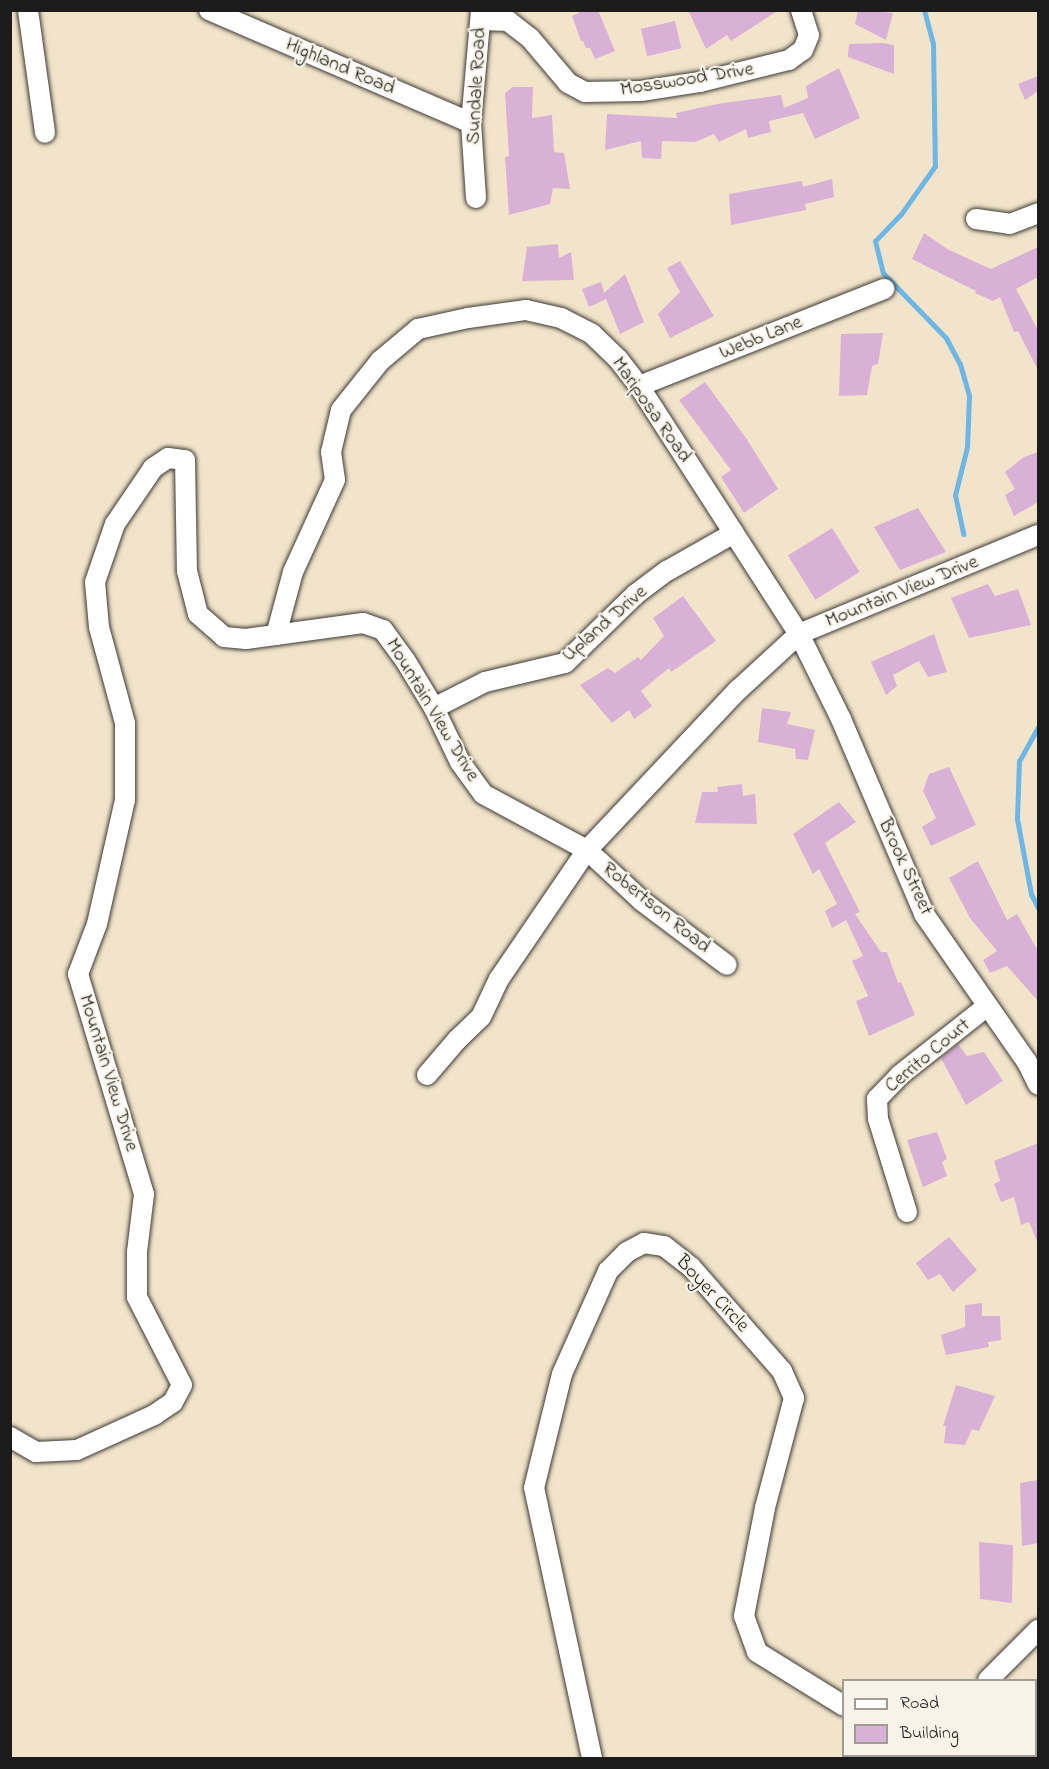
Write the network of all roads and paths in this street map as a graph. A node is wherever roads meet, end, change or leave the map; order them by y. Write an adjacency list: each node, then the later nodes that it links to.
1 (28, 10): 6 (street)
2 (209, 10): 5 (street, Highland Road)
3 (801, 10): 4 (street, Mosswood Drive)
4 (481, 15): 5 (street, Sundale Road)
5 (471, 123): 7 (street, Sundale Road)
6 (45, 133)
7 (476, 198)
8 (1038, 213): 9 (street)
9 (976, 219)
10 (884, 289): 11 (street, Webb Lane)
11 (639, 386): 12 (street, Mariposa Road); 15 (street, Mariposa Road)
12 (734, 533): 14 (street, Mariposa Road); 16 (street, Upland Drive)
13 (1038, 535): 14 (street, Mountain View Drive)
14 (799, 634): 17 (street, Mountain View Drive); 19 (street, Brook Street)
15 (276, 635): 16 (street, Mountain View Drive); 23 (street, Mountain View Drive)
16 (434, 708): 17 (street, Mountain View Drive)
17 (586, 850): 18 (street, Robertson Road); 20 (street)
18 (727, 965)
19 (986, 1007): 21 (street, Brook Street); 22 (street, Cerrito Court)
20 (428, 1076)
21 (1038, 1085)
22 (907, 1212)
23 (10, 1437)
24 (1038, 1630): 25 (street)
25 (989, 1679)
26 (842, 1705): 27 (street, Boyer Circle)
27 (592, 1758)

